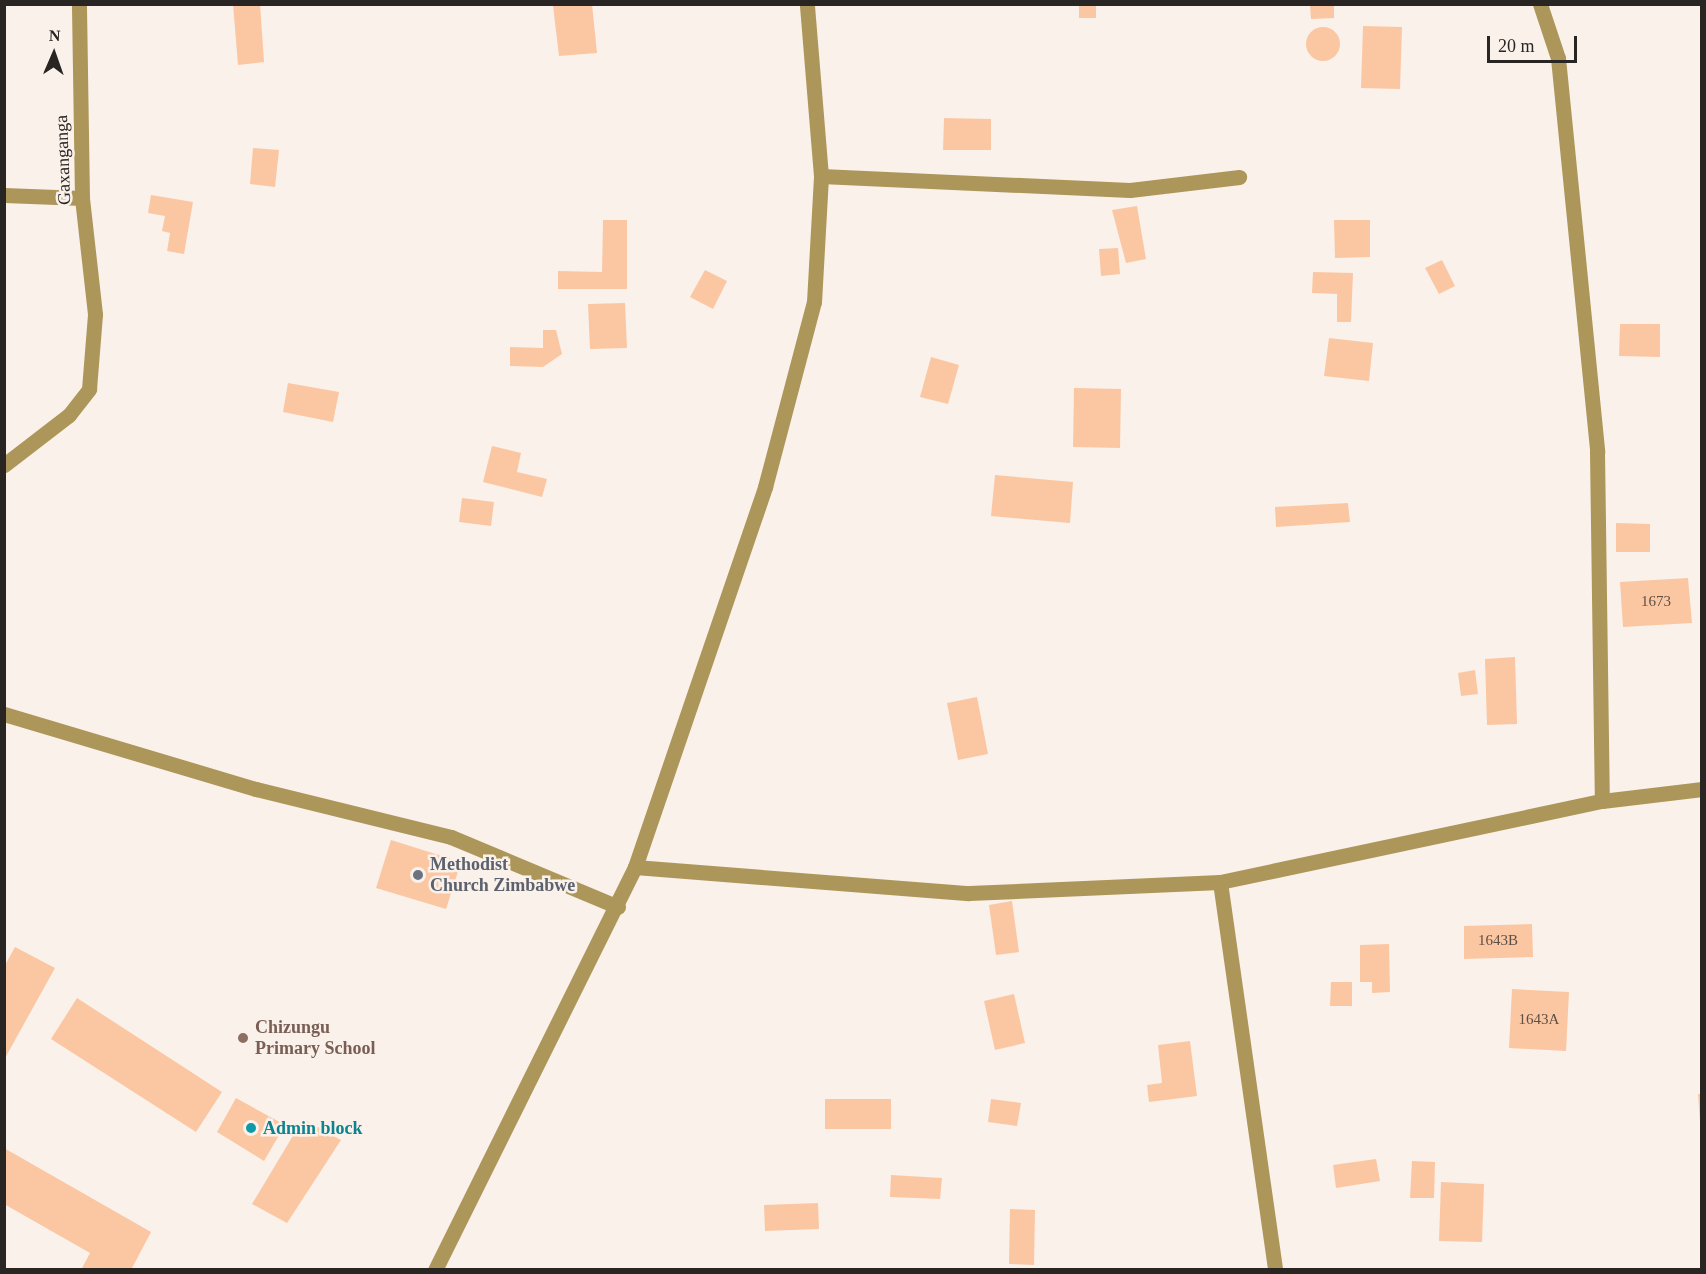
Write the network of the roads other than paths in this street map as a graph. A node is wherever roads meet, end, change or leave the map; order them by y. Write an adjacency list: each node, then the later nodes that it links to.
1 (79, 4): 7 (street, Gaxanganga)
2 (807, 4): 4 (street)
3 (1540, 4): 11 (street)
4 (821, 176): 5 (street); 12 (street)
5 (1239, 177)
6 (4, 195): 7 (street)
7 (82, 198): 8 (street, Gaxanganga)
8 (4, 465)
9 (4, 714): 14 (street)
10 (1701, 789): 11 (street)
11 (1602, 801): 13 (street)
12 (635, 867): 13 (street); 14 (street)
13 (1220, 882): 16 (street)
14 (618, 907): 15 (street)
15 (435, 1269)
16 (1275, 1269)

